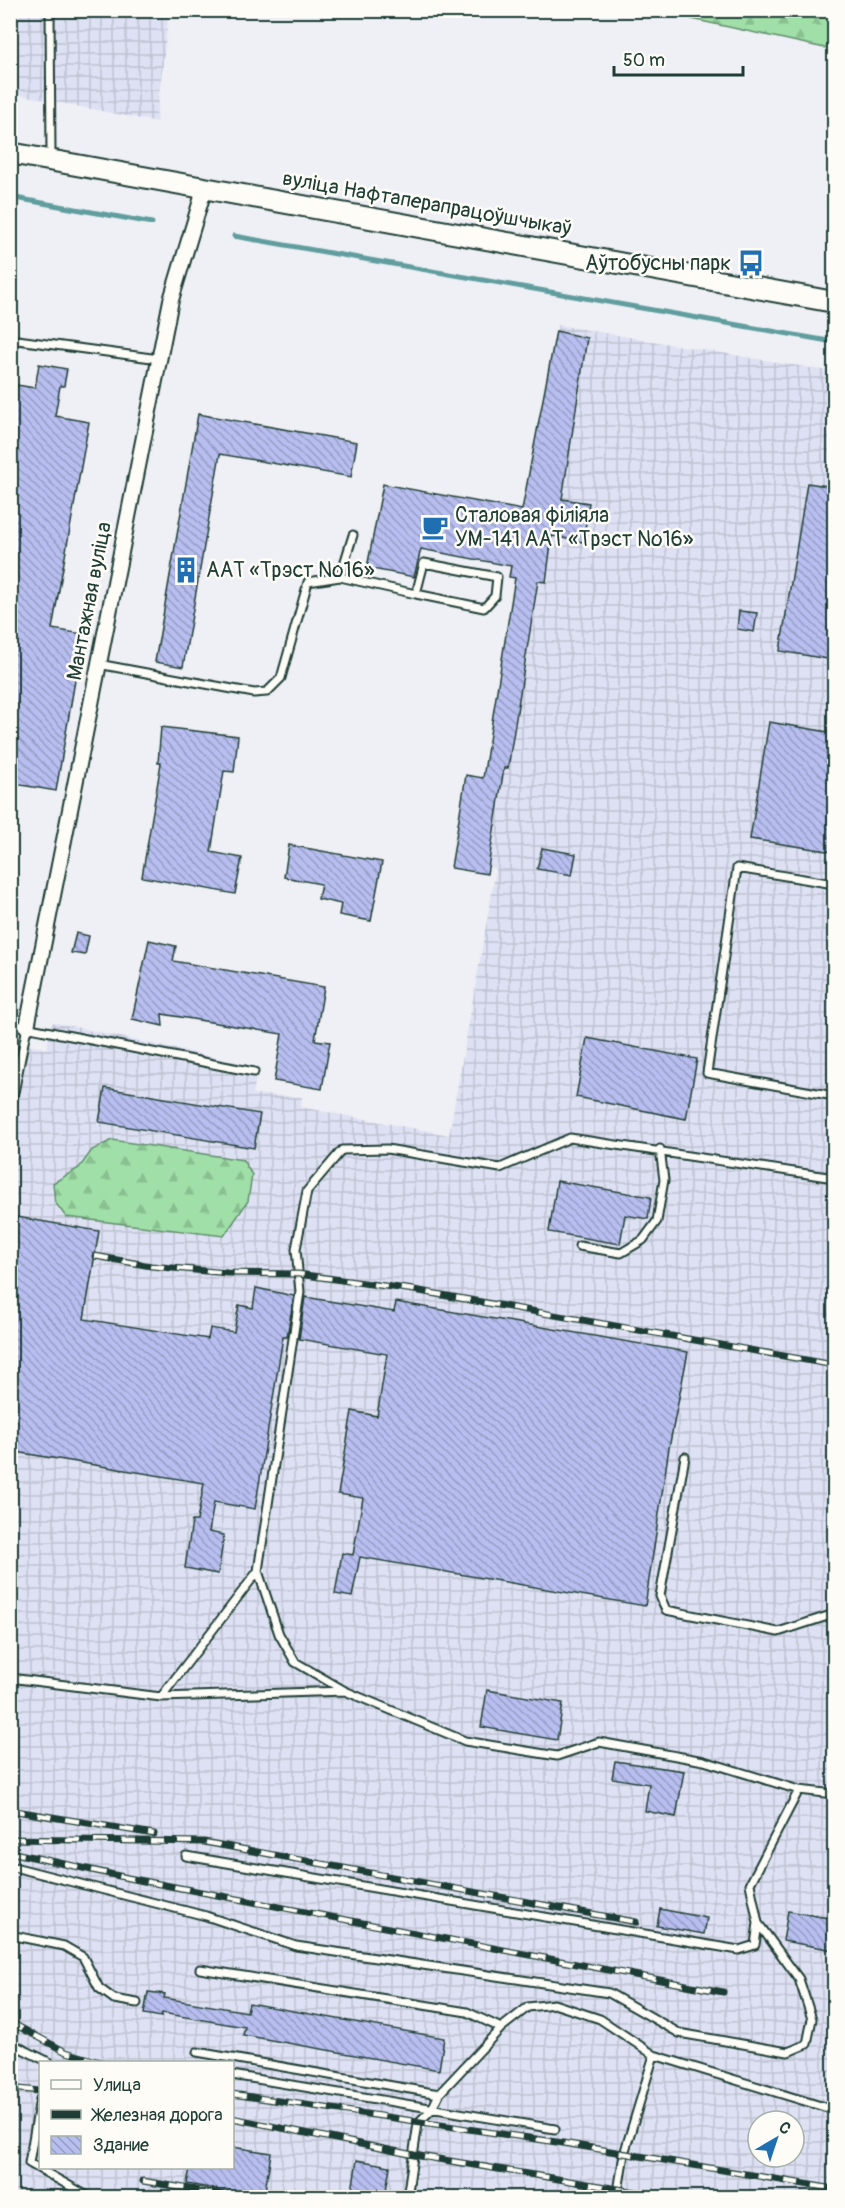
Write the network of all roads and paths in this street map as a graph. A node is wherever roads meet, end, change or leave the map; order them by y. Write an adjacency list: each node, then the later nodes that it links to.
1 (50, 10): 3 (lane)
2 (10, 153): 3 (main road, вуліца Нафтаперапрацоўшчыкаў)
3 (51, 160): 4 (main road, вуліца Нафтаперапрацоўшчыкаў)
4 (205, 187): 5 (main road, вуліца Нафтаперапрацоўшчыкаў); 7 (street, Мантажная вуліца)
5 (834, 302)
6 (10, 339): 7 (lane)
7 (159, 359): 11 (street, Мантажная вуліца)
8 (353, 535): 9 (lane)
9 (340, 577): 10 (lane); 11 (lane)
10 (416, 594): 10 (lane)
11 (98, 664): 14 (street, Мантажная вуліца)
12 (834, 884): 16 (lane)
13 (10, 1024): 14 (lane)
14 (27, 1027): 15 (lane); 17 (lane)
15 (254, 1072)
16 (834, 1096)
17 (10, 1113)
18 (660, 1149): 19 (lane); 20 (lane); 22 (lane)
19 (834, 1178)
20 (579, 1246)
21 (685, 1457): 23 (lane)
22 (258, 1571): 25 (lane); 26 (lane)
23 (834, 1614)
24 (10, 1678): 26 (lane)
25 (345, 1691): 26 (lane); 27 (lane)
26 (161, 1697)
27 (799, 1790): 28 (lane); 31 (lane)
28 (834, 1794)
29 (186, 1856): 31 (lane)
30 (10, 1866): 31 (lane)
31 (758, 1923)
32 (10, 1935): 34 (lane)
33 (200, 1969): 35 (lane)
34 (137, 2003)
35 (501, 2028): 38 (lane); 41 (lane)
36 (10, 2043): 39 (lane)
37 (197, 2052): 41 (lane)
38 (654, 2055): 44 (lane); 50 (lane)
39 (47, 2061)
40 (234, 2075): 43 (lane)
41 (439, 2094): 43 (lane)
42 (39, 2105): 46 (lane)
43 (432, 2109): 45 (lane); 49 (lane)
44 (834, 2110)
45 (555, 2129)
46 (39, 2169)
47 (39, 2169): 48 (lane)
48 (90, 2198)
49 (407, 2198)
50 (616, 2198)

